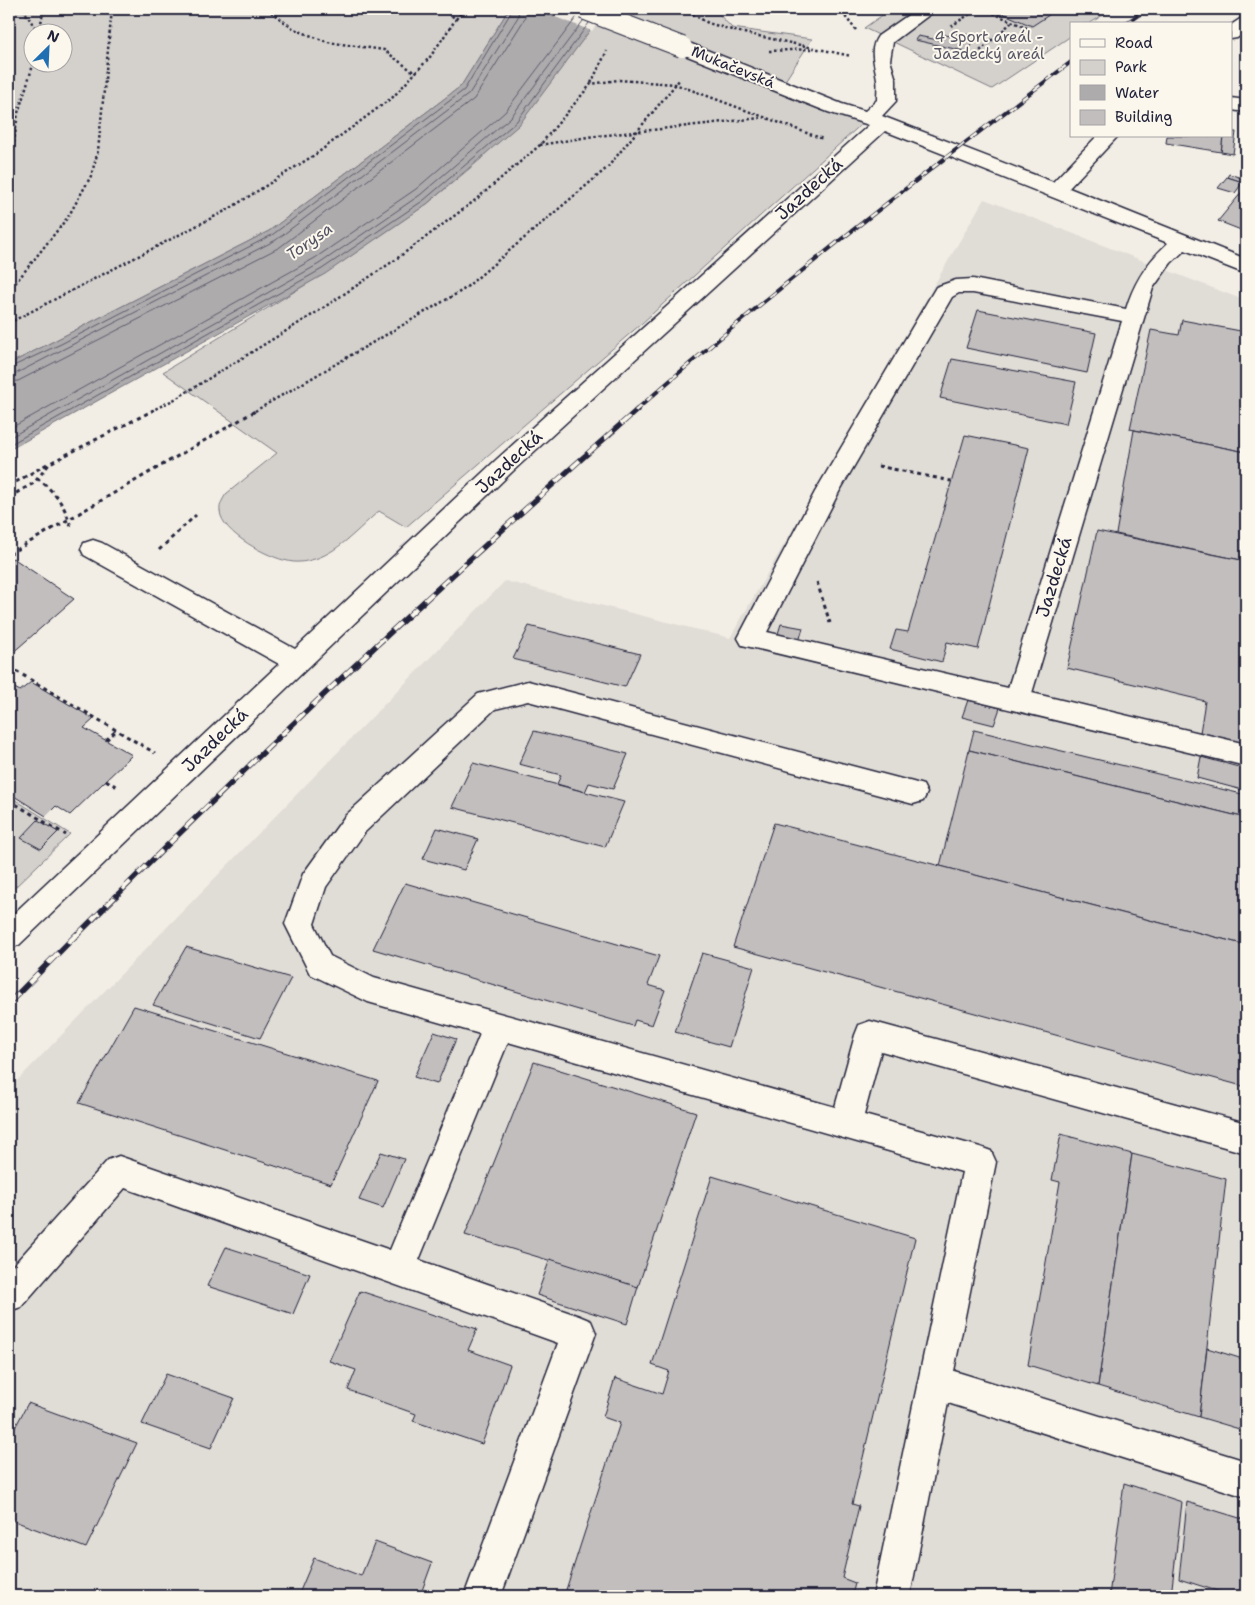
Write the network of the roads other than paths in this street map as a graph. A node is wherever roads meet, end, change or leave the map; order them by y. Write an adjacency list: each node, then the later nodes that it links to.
1 (583, 9): 7 (street, Mukačevská, bridge)
2 (928, 9): 7 (street, Jazdecká)
3 (1246, 23): 4 (street)
4 (1232, 33)
5 (1232, 104): 6 (street)
6 (1246, 106)
7 (876, 121): 9 (street); 14 (street, Jazdecká)
8 (1106, 138): 9 (street)
9 (1056, 190): 10 (street)
10 (1182, 242): 11 (street); 12 (street, Jazdecká)
11 (1246, 267)
12 (1134, 317): 15 (street, Jazdecká); 15 (street)
13 (93, 549): 14 (street)
14 (297, 662): 18 (street, Jazdecká)
15 (1017, 700): 16 (street)
16 (1246, 755)
17 (913, 793): 19 (street)
18 (9, 936)
19 (499, 1026): 20 (street); 22 (street)
20 (846, 1124): 21 (street); 24 (street)
21 (1246, 1138)
22 (399, 1269): 23 (street); 26 (street)
23 (9, 1296)
24 (935, 1382): 25 (street); 27 (street)
25 (1246, 1479)
26 (483, 1596)
27 (891, 1596)

